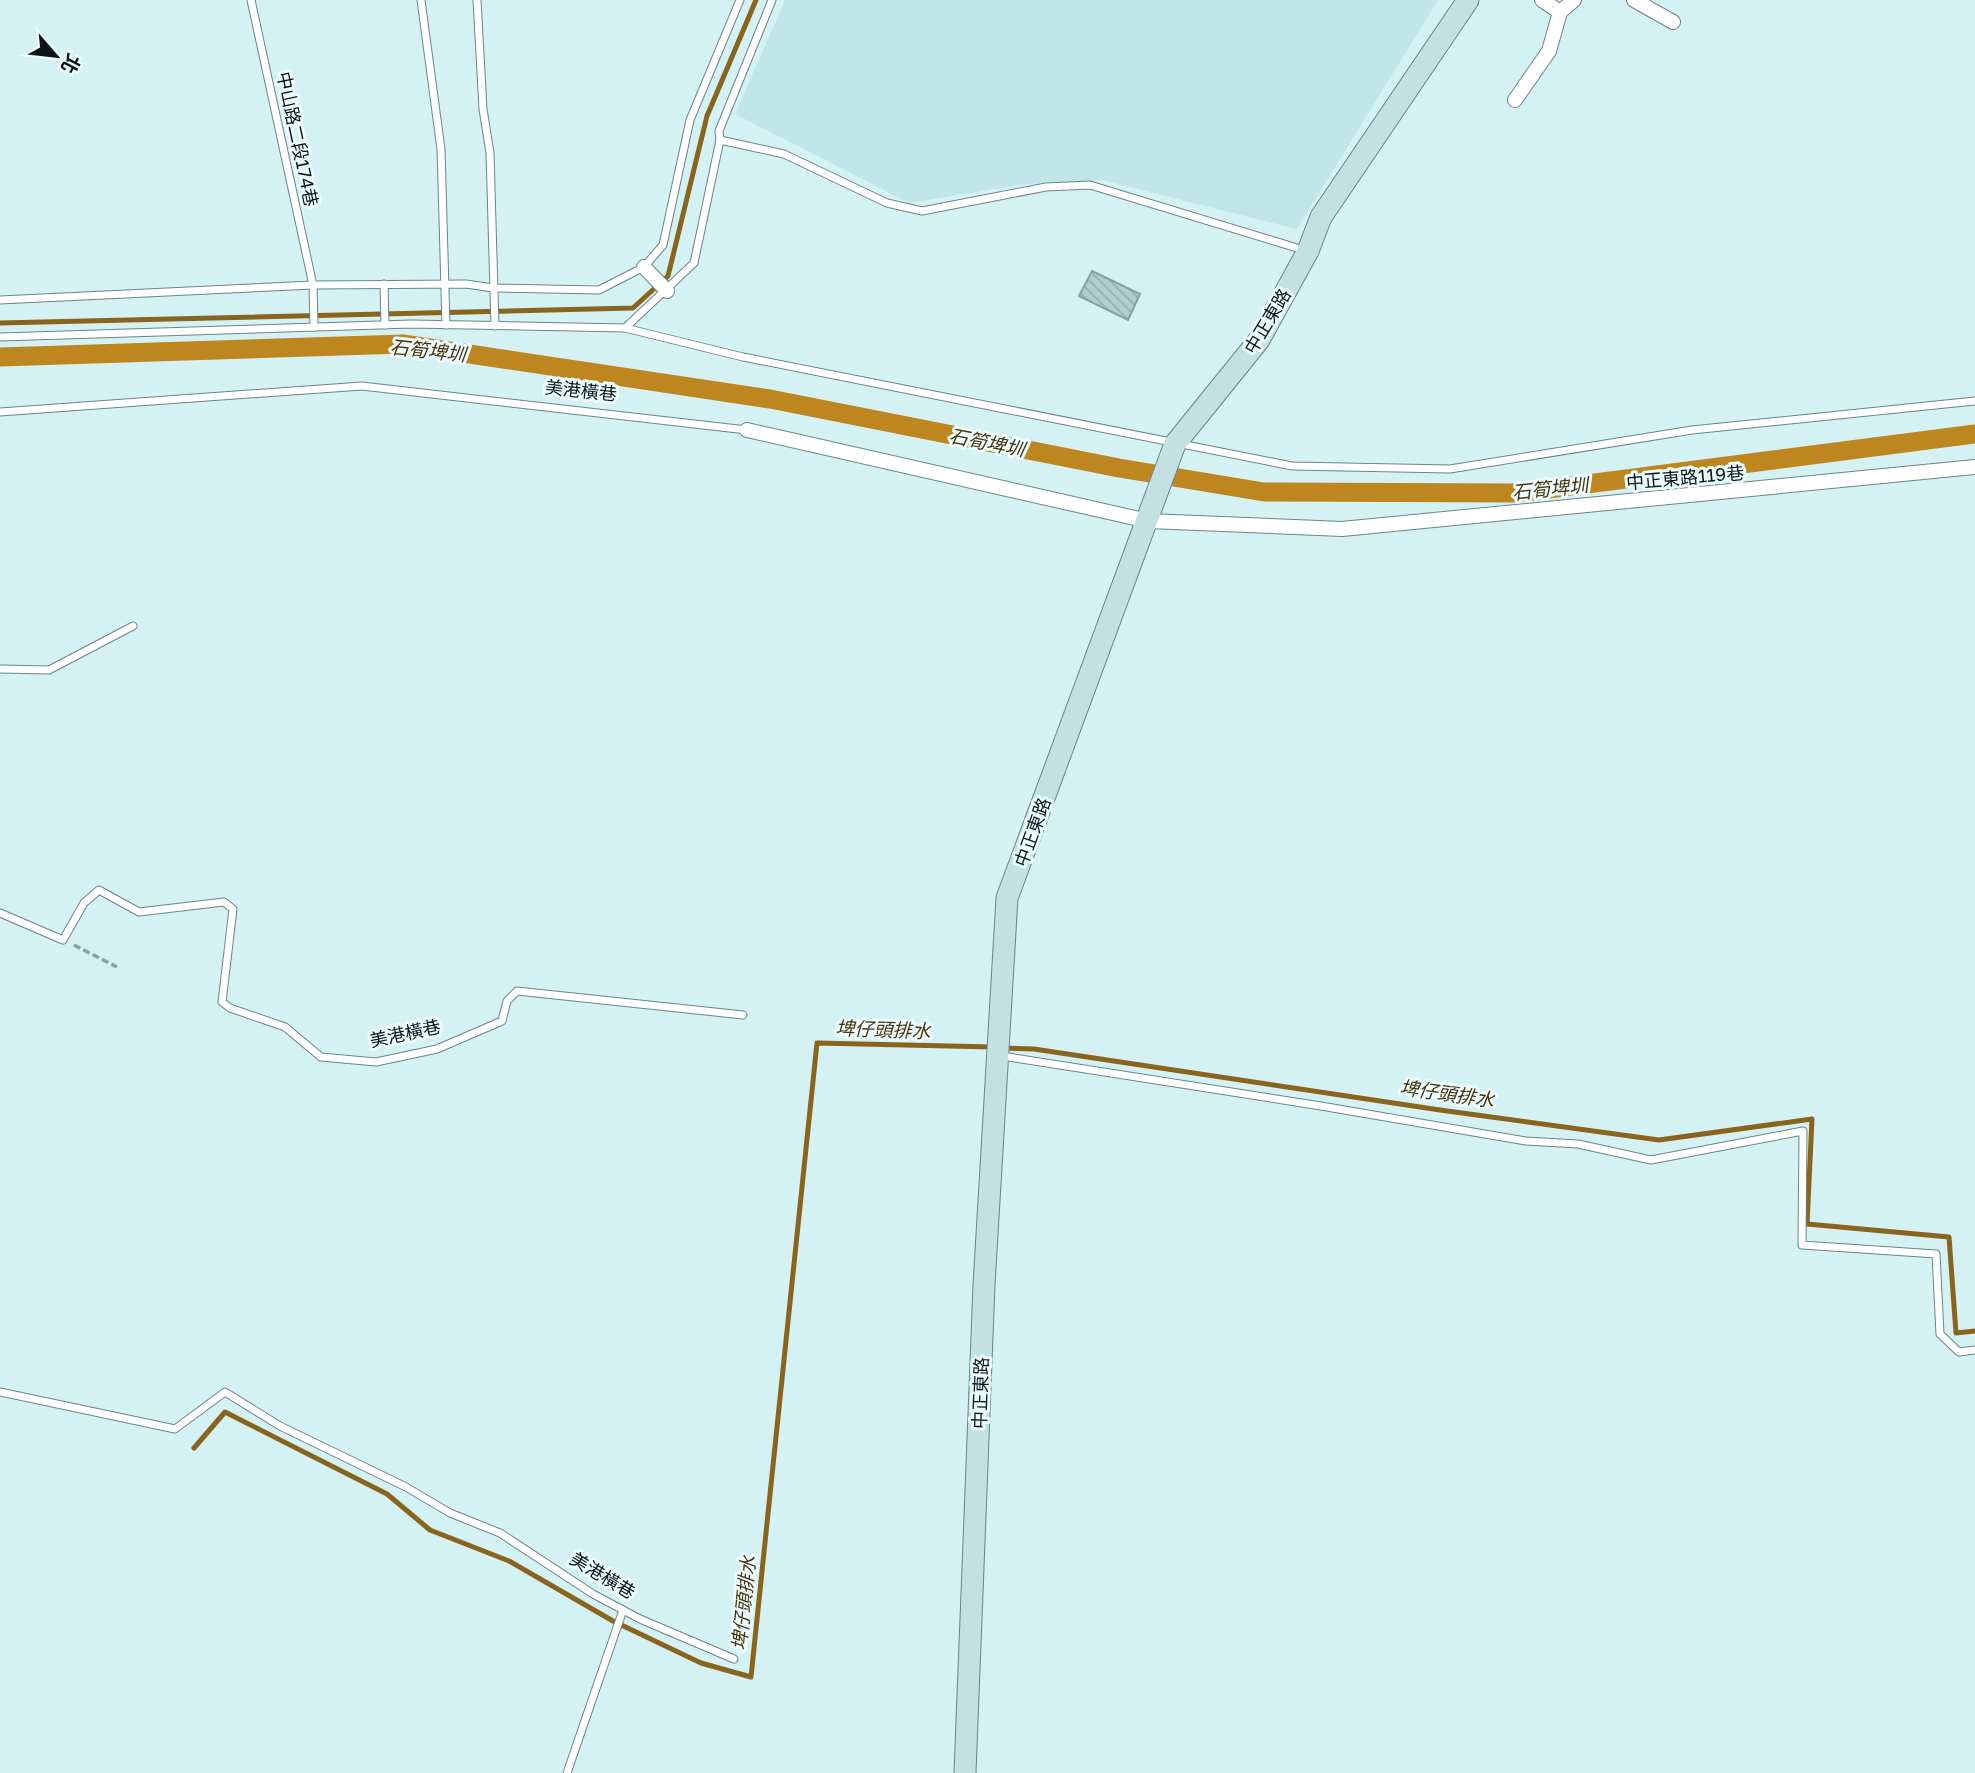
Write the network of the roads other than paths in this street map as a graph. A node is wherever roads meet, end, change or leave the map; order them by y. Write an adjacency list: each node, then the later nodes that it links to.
1 (251, 0): 17 (lane, 中山路二段174巷)
2 (421, 0): 16 (lane)
3 (477, 0): 19 (lane)
4 (740, 0): 15 (lane)
5 (772, 0): 13 (lane)
6 (1468, 0): 14 (main road, 中正東路)
7 (1542, 0): 10 (street)
8 (1574, 0): 10 (street)
9 (1634, 0): 11 (street)
10 (1560, 12): 12 (street)
11 (1673, 22)
12 (1515, 100)
13 (720, 140): 14 (lane); 20 (lane)
14 (1308, 251): 31 (main road, 中正東路)
15 (644, 267): 19 (lane); 20 (street)
16 (446, 284): 18 (lane); 19 (lane); 23 (lane)
17 (313, 285): 18 (lane); 21 (lane); 25 (lane, 中山路二段174巷)
18 (384, 285): 22 (lane)
19 (493, 288): 24 (lane)
20 (667, 291): 26 (lane)
21 (0, 300)
22 (385, 325): 23 (lane); 25 (lane)
23 (446, 325): 24 (lane)
24 (495, 326): 26 (lane)
25 (314, 327): 27 (lane)
26 (625, 328): 31 (lane)
27 (0, 337)
28 (1975, 401): 31 (lane)
29 (0, 412): 30 (lane, 美港橫巷)
30 (747, 429): 33 (street, 美港橫巷)
31 (1175, 444): 33 (main road, 中正東路)
32 (1975, 467): 33 (street, 中正東路119巷)
33 (1148, 521): 38 (main road, 中正東路)
34 (133, 626): 35 (lane)
35 (0, 669)
36 (0, 913): 37 (lane, 美港橫巷)
37 (743, 1015)
38 (998, 1055): 39 (lane); 44 (main road, 中正東路)
39 (1975, 1350)
40 (0, 1392): 41 (lane, 美港橫巷)
41 (623, 1609): 42 (lane, 美港橫巷); 43 (lane)
42 (734, 1659)
43 (567, 1773)
44 (965, 1773)

